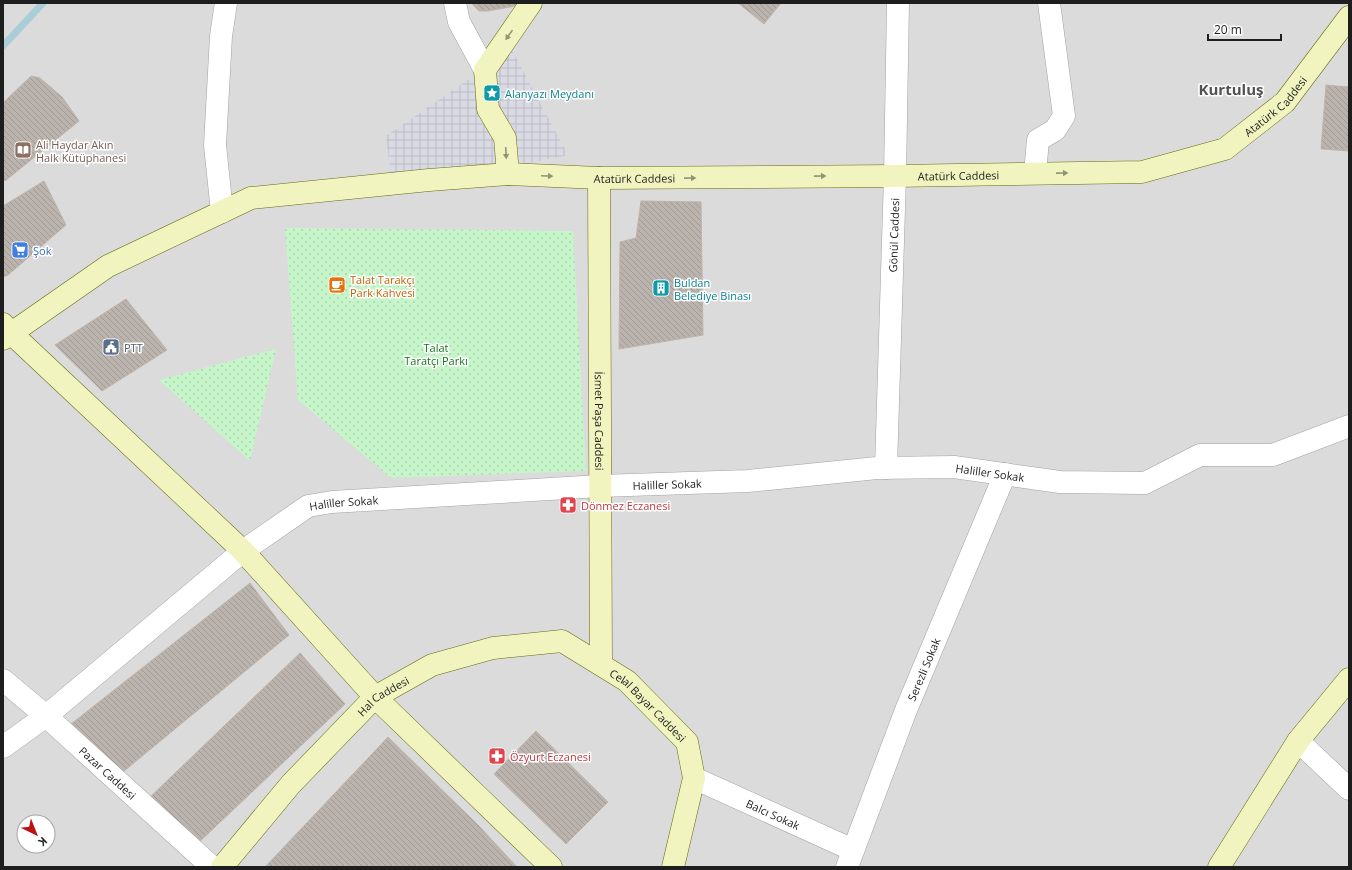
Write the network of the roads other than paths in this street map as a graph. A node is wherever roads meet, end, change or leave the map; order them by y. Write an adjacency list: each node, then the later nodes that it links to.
1 (226, 3): 12 (street)
2 (455, 3): 7 (street)
3 (531, 3): 7 (street, one-way to 7)
4 (898, 3): 10 (street, Gönül Caddesi)
5 (1049, 3): 8 (street)
6 (1349, 18): 8 (street, Atatürk Caddesi, one-way to 6)
7 (485, 70): 9 (street, one-way to 9)
8 (1035, 173): 10 (street, Atatürk Caddesi)
9 (508, 174): 11 (street, Atatürk Caddesi, one-way to 11); 12 (street, Atatürk Caddesi)
10 (895, 176): 11 (street, Atatürk Caddesi, one-way to 10); 15 (street, Gönül Caddesi)
11 (599, 178): 17 (street, İsmet Paşa Caddesi)
12 (222, 212): 13 (street, Atatürk Caddesi)
13 (6, 332): 18 (street)
14 (1349, 426): 16 (street, Haliller Sokak)
15 (886, 468): 16 (street, Haliller Sokak); 17 (street, Haliller Sokak)
16 (1005, 474): 28 (street, Serezli Sokak)
17 (600, 486): 18 (street, Haliller Sokak); 19 (street, İsmet Paşa Caddesi)
18 (243, 551): 22 (street); 23 (street, Haliller Sokak)
19 (601, 664): 22 (street, Hal Caddesi); 26 (street, Celal Bayar Caddesi)
20 (1349, 679): 24 (street)
21 (3, 680): 23 (street, Pazar Caddesi)
22 (375, 697): 30 (street, Hal Caddesi); 31 (street)
23 (46, 716): 25 (street, Haliller Sokak); 29 (street, Pazar Caddesi)
24 (1298, 741): 27 (street); 33 (street)
25 (3, 747)
26 (694, 778): 28 (street, Balcı Sokak); 32 (street, Celal Bayar Caddesi)
27 (1349, 790)
28 (850, 859)
29 (212, 867)
30 (222, 867)
31 (551, 867)
32 (673, 867)
33 (1219, 867)

